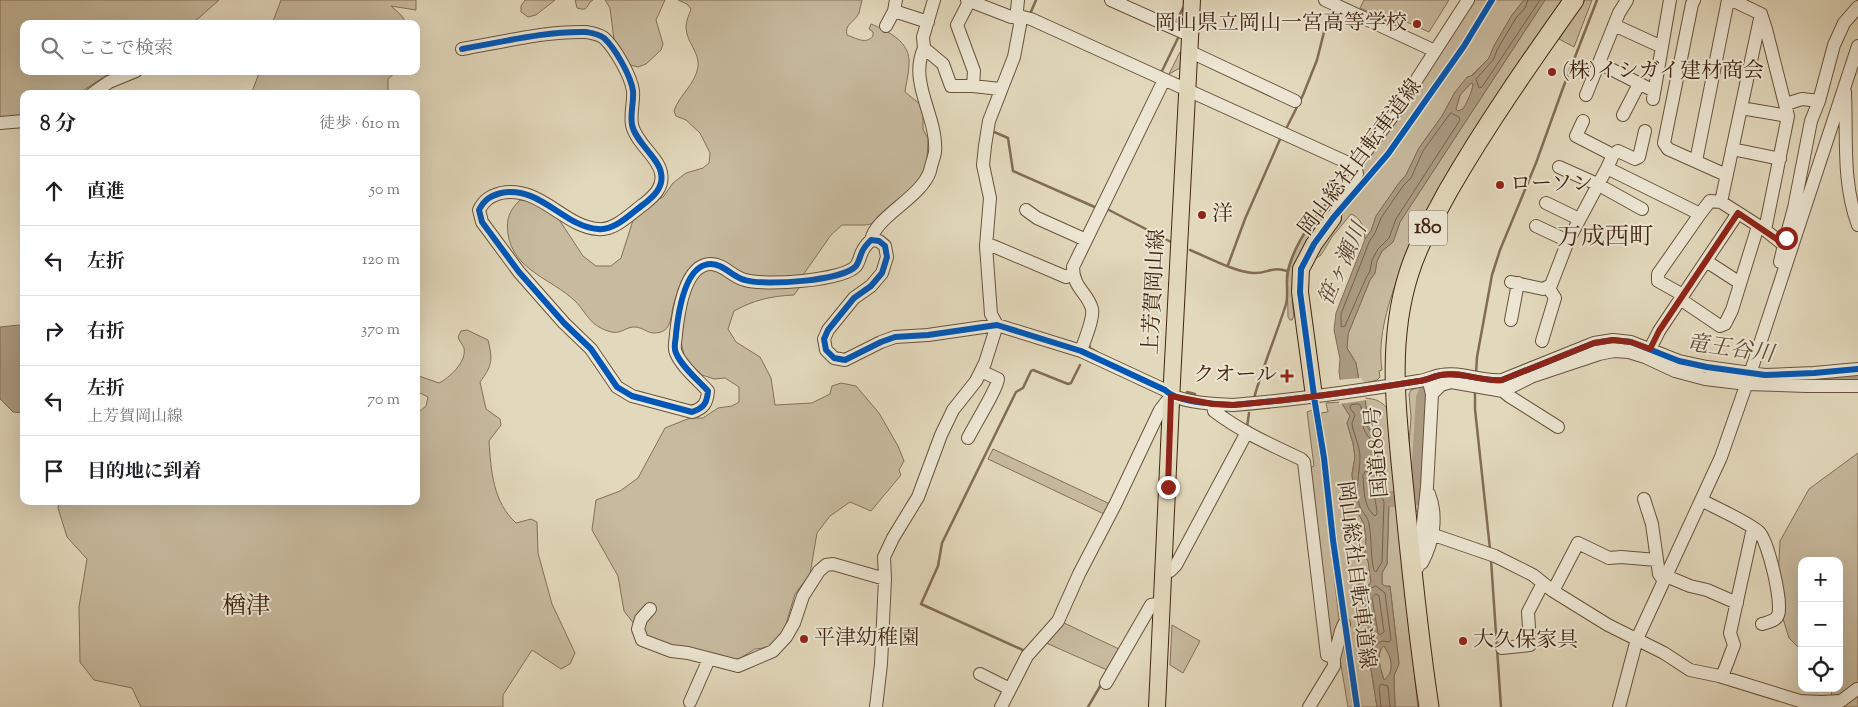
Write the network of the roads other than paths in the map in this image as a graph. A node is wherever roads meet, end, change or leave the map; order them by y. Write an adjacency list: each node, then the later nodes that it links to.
1 (934, 0): 19 (street)
2 (1018, 0): 18 (street)
3 (1111, 0): 22 (street)
4 (1192, 0): 22 (main road, 上芳賀岡山線)
5 (1325, 0): 27 (street)
6 (1468, 0): 27 (street)
7 (1574, 0): 88 (highway, 国道180号 / 180)
8 (1627, 0): 20 (street)
9 (1670, 0): 24 (street)
10 (1694, 0): 51 (street)
11 (1728, 0): 51 (street)
12 (1732, 0): 14 (street)
13 (968, 1): 18 (street); 34 (street)
14 (1750, 4): 17 (street)
15 (895, 5): 19 (street); 21 (street)
16 (1858, 7): 40 (street)
17 (1760, 14): 41 (street); 42 (street)
18 (1019, 16): 31 (street); 35 (street)
19 (928, 22): 25 (street)
20 (1614, 25): 24 (street); 29 (street)
21 (886, 26)
22 (1190, 35): 28 (main road, 上芳賀岡山線)
23 (1858, 46): 33 (street)
24 (1662, 47): 32 (street)
25 (924, 48): 34 (street); 69 (street)
26 (462, 49): 69 (street)
27 (1435, 51): 54 (street)
28 (1188, 55): 37 (main road, 上芳賀岡山線); 39 (street)
29 (1599, 63): 32 (street); 38 (street)
30 (126, 75): 36 (street)
31 (1161, 78): 37 (street); 68 (street)
32 (1639, 84): 43 (street)
33 (1845, 85): 65 (street); 74 (street)
34 (973, 86): 35 (street)
35 (1000, 89): 72 (street)
36 (98, 90)
37 (1186, 90): 54 (street); 93 (main road, 上芳賀岡山線)
38 (1586, 95)
39 (1295, 100)
40 (1819, 101): 42 (street); 71 (street)
41 (1741, 108): 42 (street); 48 (street)
42 (1787, 110): 50 (street)
43 (1623, 115)
44 (20, 120): 46 (street)
45 (1583, 120): 49 (street)
46 (0, 123)
47 (1645, 131): 49 (street)
48 (1732, 149): 50 (street); 55 (street)
49 (1613, 155): 53 (street)
50 (1780, 159): 67 (street)
51 (1696, 161): 55 (street)
52 (1559, 167): 56 (street)
53 (1607, 168): 56 (street); 62 (street)
54 (1356, 169): 63 (street)
55 (1726, 176): 57 (street)
56 (1598, 184): 59 (street); 64 (street)
57 (1721, 202): 61 (street); 62 (street)
58 (1546, 203): 64 (street)
59 (1642, 209)
60 (1026, 210): 68 (street)
61 (1738, 213): 67 (street); 73 (street)
62 (1700, 214): 78 (street)
63 (1333, 218): 92 (main road, 岡山総社自転車道線)
64 (1579, 219): 70 (street)
65 (1858, 225)
66 (1536, 226): 70 (street)
67 (1761, 228): 71 (street); 76 (street)
68 (1083, 239): 75 (street)
69 (871, 240): 80 (street)
70 (1568, 241): 77 (street)
71 (1784, 244): 74 (street)
72 (986, 246): 75 (street); 80 (street)
73 (1706, 261): 76 (street); 78 (street)
74 (1786, 267): 86 (street)
75 (1070, 275): 83 (street)
76 (1740, 283): 78 (street)
77 (1548, 287): 79 (street); 81 (street)
78 (1681, 297): 82 (street)
79 (1511, 320)
80 (997, 325): 83 (street); 85 (street)
81 (1542, 341)
82 (1650, 349): 86 (street); 87 (street)
83 (1081, 351): 93 (street)
84 (1858, 369): 86 (street)
85 (981, 371): 97 (street); 107 (street)
86 (1749, 379): 89 (street); 91 (street); 100 (street)
87 (1475, 382): 90 (street); 91 (street)
88 (1395, 385): 90 (street); 92 (street); 104 (highway, 国道180号 / 180)
89 (1858, 386)
90 (1430, 387): 98 (street)
91 (1503, 391): 95 (street)
92 (1314, 395): 94 (street)
93 (1171, 396): 94 (street); 105 (main road, 上芳賀岡山線); 121 (street)
94 (1213, 404): 96 (street)
95 (1558, 427)
96 (1245, 431): 105 (street); 116 (street)
97 (968, 438)
98 (1427, 487): 102 (street); 104 (street)
99 (1644, 498): 103 (street)
100 (1701, 500): 101 (street); 106 (street)
101 (1753, 528): 110 (street); 113 (street)
102 (1434, 535): 104 (street); 108 (street)
103 (1657, 560): 106 (street); 108 (street)
104 (1414, 567): 129 (highway, 国道180号 / 180)
105 (1164, 571): 109 (main road, 上芳賀岡山線)
106 (1665, 578): 110 (street); 114 (street)
107 (885, 579): 117 (street); 125 (street)
108 (1548, 587): 114 (street); 115 (street)
109 (1162, 603): 120 (street); 127 (main road, 上芳賀岡山線)
110 (1737, 603): 119 (street)
111 (650, 609): 117 (street)
112 (1344, 624): 116 (street)
113 (1762, 624)
114 (1637, 639): 119 (street); 124 (street)
115 (1502, 648)
116 (1332, 657): 128 (street)
117 (709, 660): 123 (street)
118 (980, 674): 121 (street)
119 (1722, 677): 122 (street)
120 (1106, 683)
121 (1010, 689): 126 (street)
122 (1857, 690)
123 (690, 702)
124 (1623, 706)
125 (876, 707)
126 (1001, 707)
127 (1157, 707)
128 (1309, 707)
129 (1429, 707)

